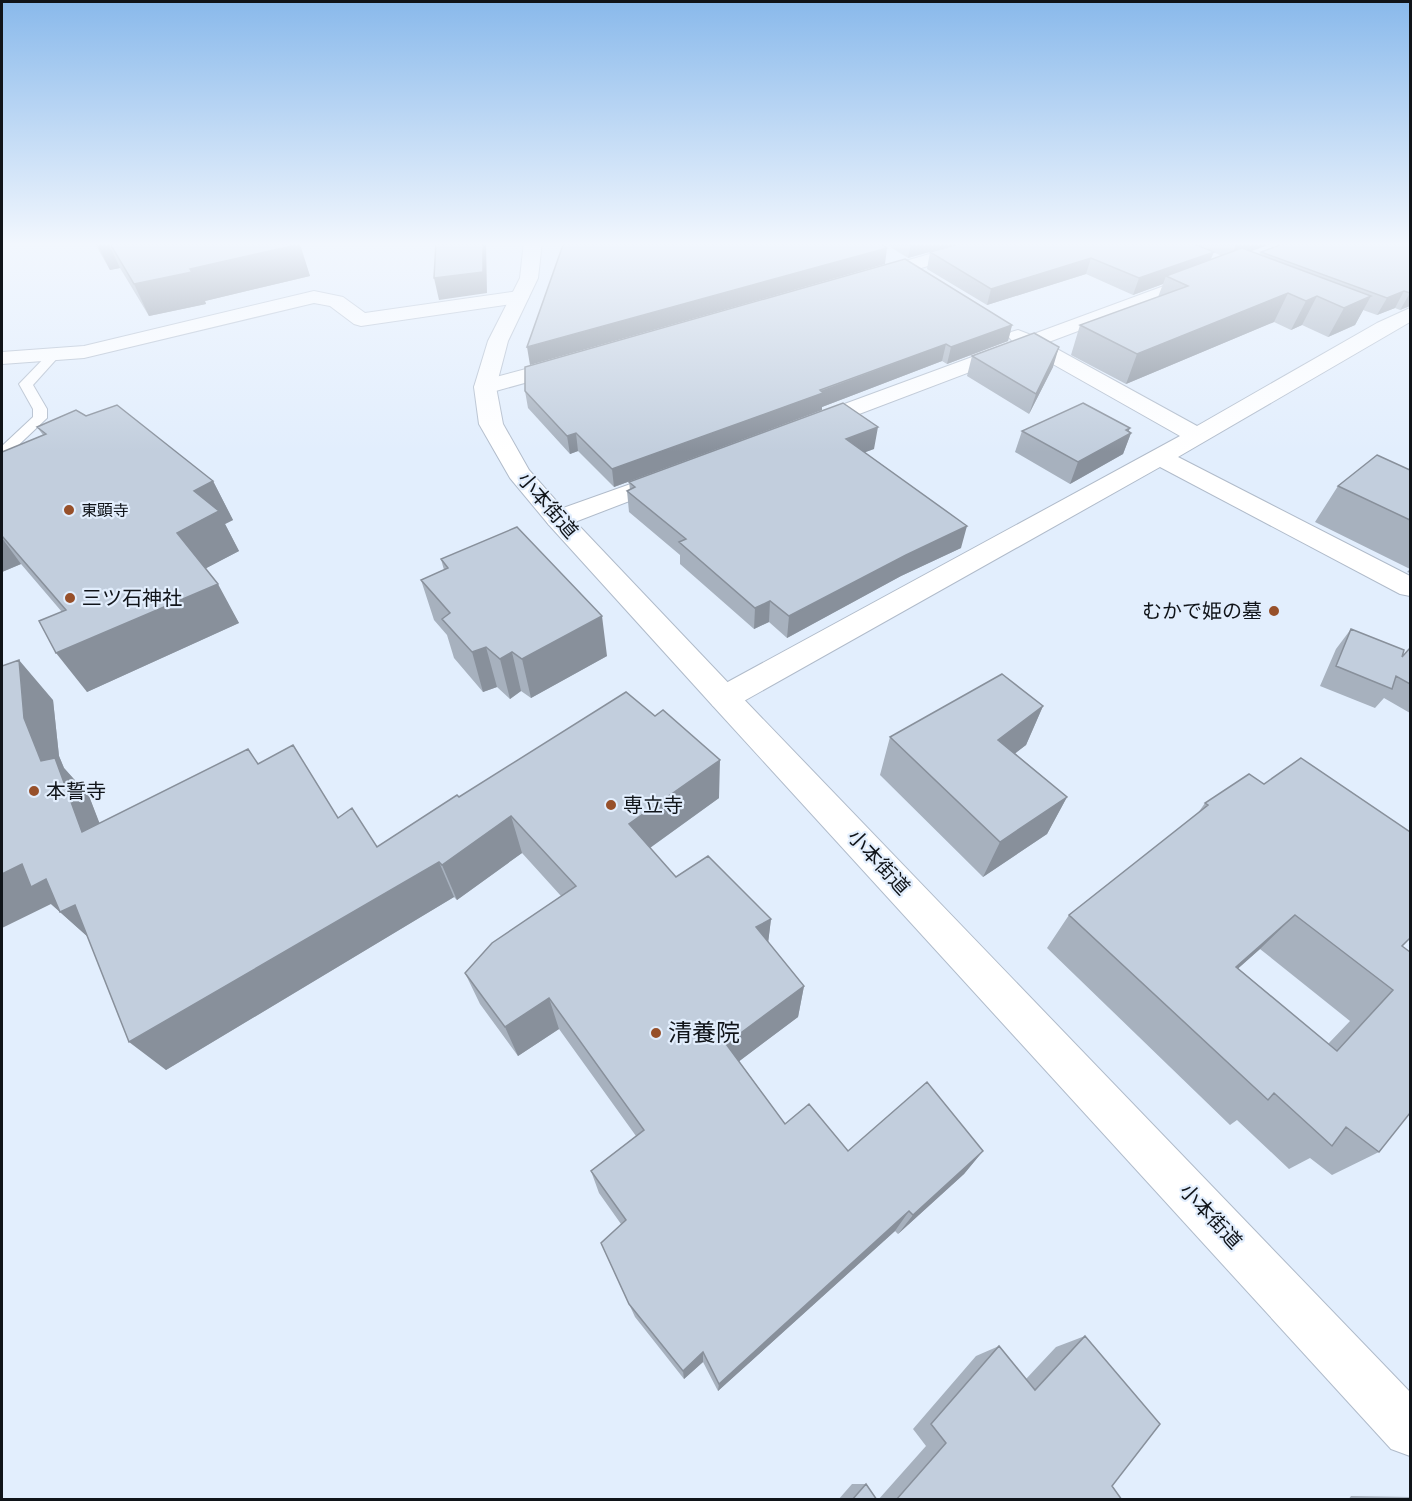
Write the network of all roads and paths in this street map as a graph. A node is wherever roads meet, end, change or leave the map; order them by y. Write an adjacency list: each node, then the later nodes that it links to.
1 (251, 312): 11 (street)
2 (350, 312): 3 (street)
3 (416, 312)
4 (512, 312): 14 (street, 小本街道)
5 (1113, 312): 10 (street)
6 (1410, 315): 7 (street)
7 (1374, 324): 9 (street); 16 (street)
8 (1002, 325): 10 (street)
9 (1410, 334)
10 (1030, 343): 15 (street); 16 (street)
11 (54, 355): 12 (street); 17 (lane)
12 (2, 358)
13 (585, 359): 14 (street)
14 (485, 387): 20 (street, 小本街道)
15 (785, 434)
16 (1197, 436): 18 (street)
17 (2, 453)
18 (1158, 456): 21 (street); 22 (street)
19 (685, 471): 20 (street)
20 (558, 519): 22 (street, 小本街道)
21 (1410, 587)
22 (724, 698): 23 (street, 小本街道)
23 (1410, 1430)

